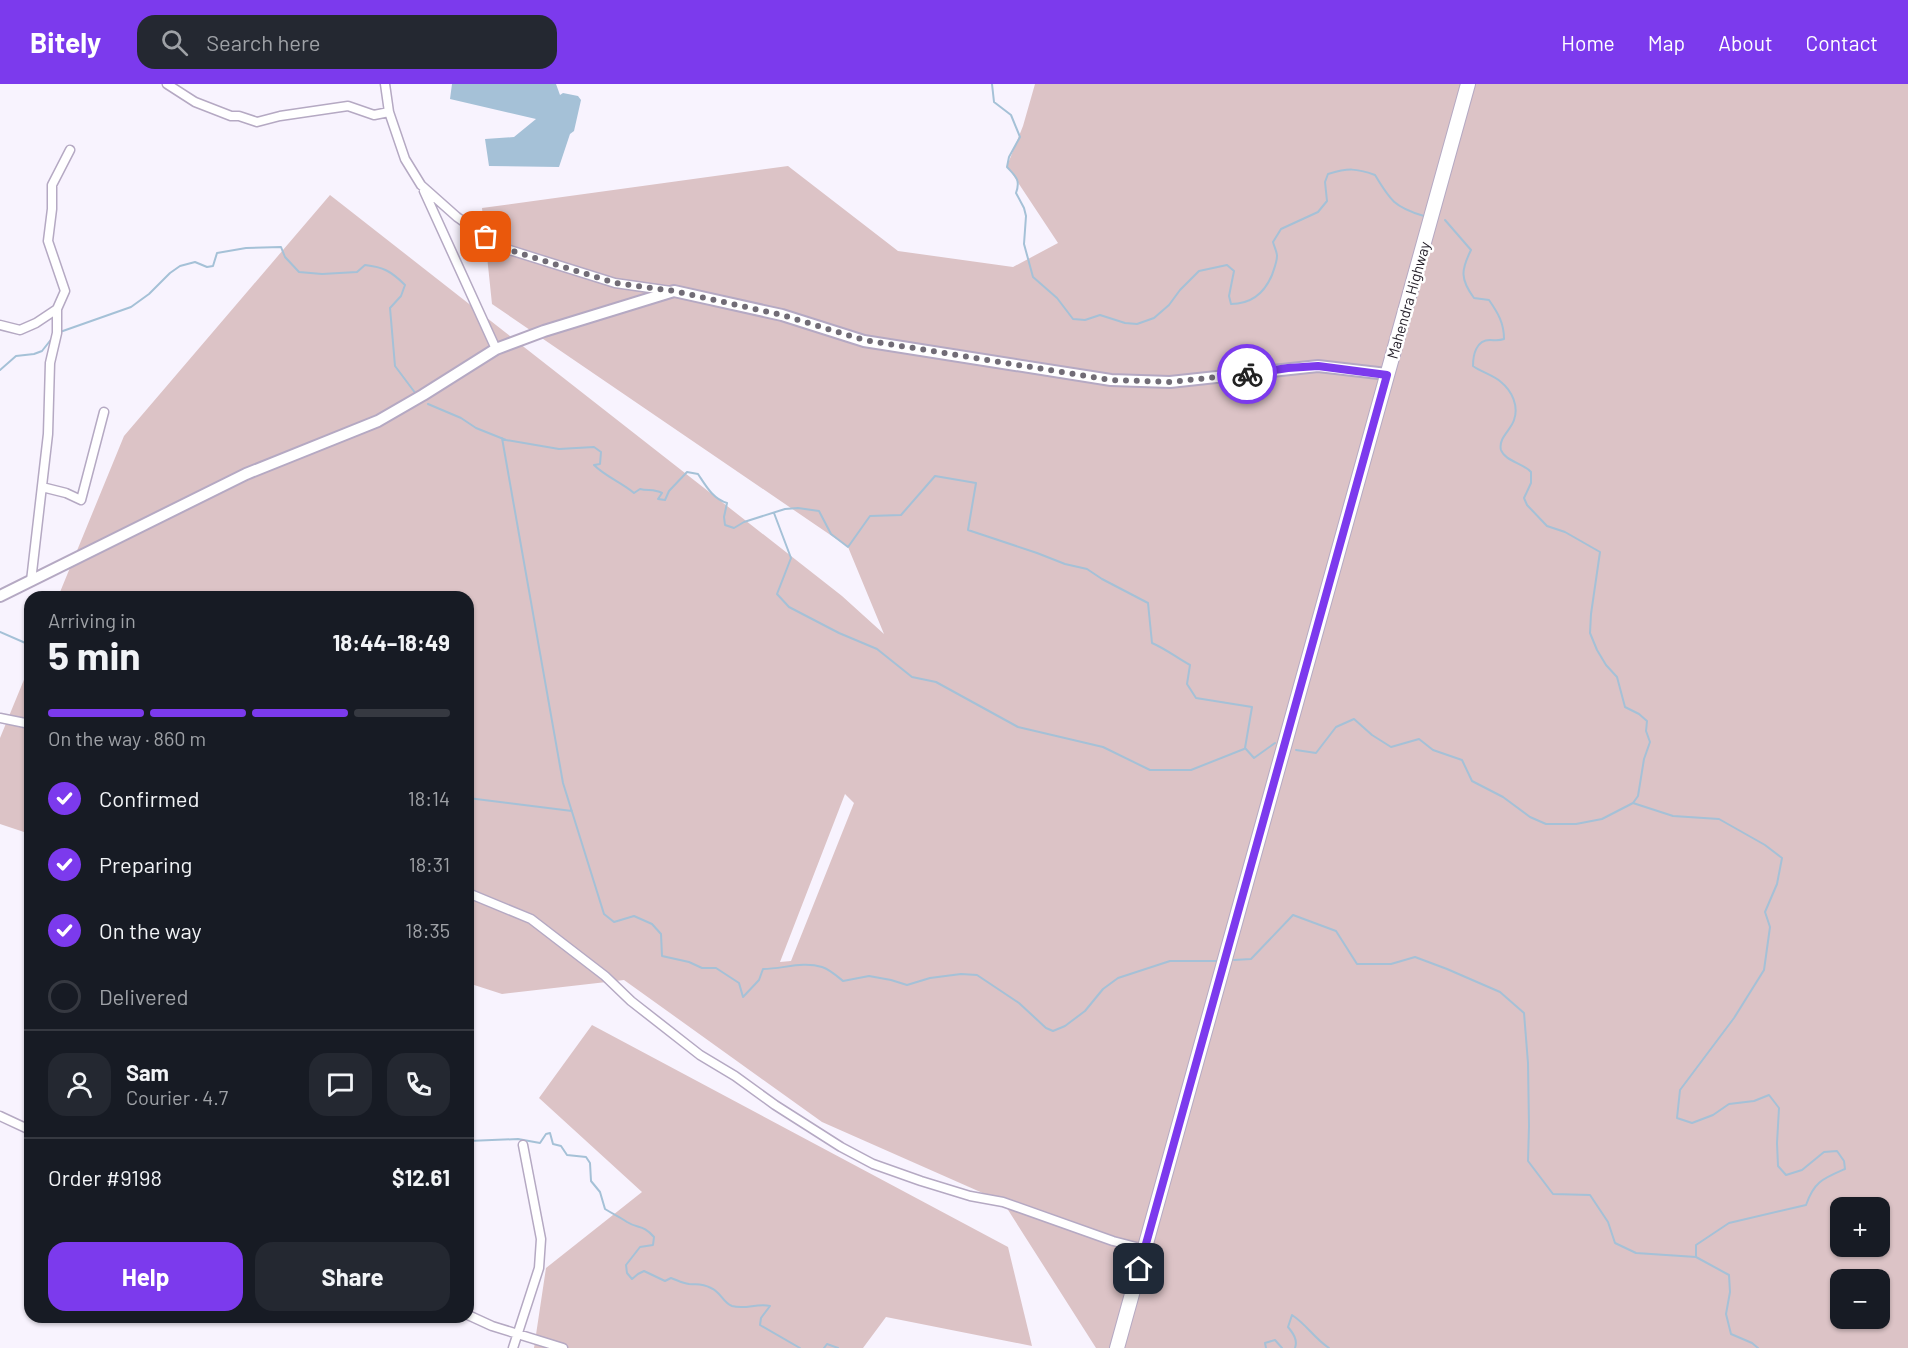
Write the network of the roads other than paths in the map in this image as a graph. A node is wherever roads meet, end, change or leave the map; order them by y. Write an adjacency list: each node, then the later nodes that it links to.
1 (167, 84): 4 (street)
2 (385, 84): 4 (street)
3 (1468, 84): 11 (highway, Mahendra Highway)
4 (389, 112): 6 (street)
5 (70, 150): 8 (street)
6 (421, 185): 7 (street); 10 (street)
7 (674, 291): 10 (street); 11 (street)
8 (57, 309): 9 (street); 13 (street)
9 (0, 325)
10 (496, 349): 14 (street)
11 (1387, 375): 22 (highway, Mahendra Highway)
12 (104, 412): 13 (street)
13 (42, 487): 14 (street)
14 (31, 581): 15 (street)
15 (0, 597)
16 (0, 718): 17 (street)
17 (24, 723)
18 (474, 895): 22 (street)
19 (0, 1116): 20 (street)
20 (24, 1127)
21 (523, 1145): 24 (street)
22 (1144, 1250): 27 (highway, Mahendra Highway)
23 (474, 1318): 24 (street)
24 (517, 1335): 25 (street); 26 (street)
25 (513, 1348)
26 (563, 1348)
27 (1117, 1348)

